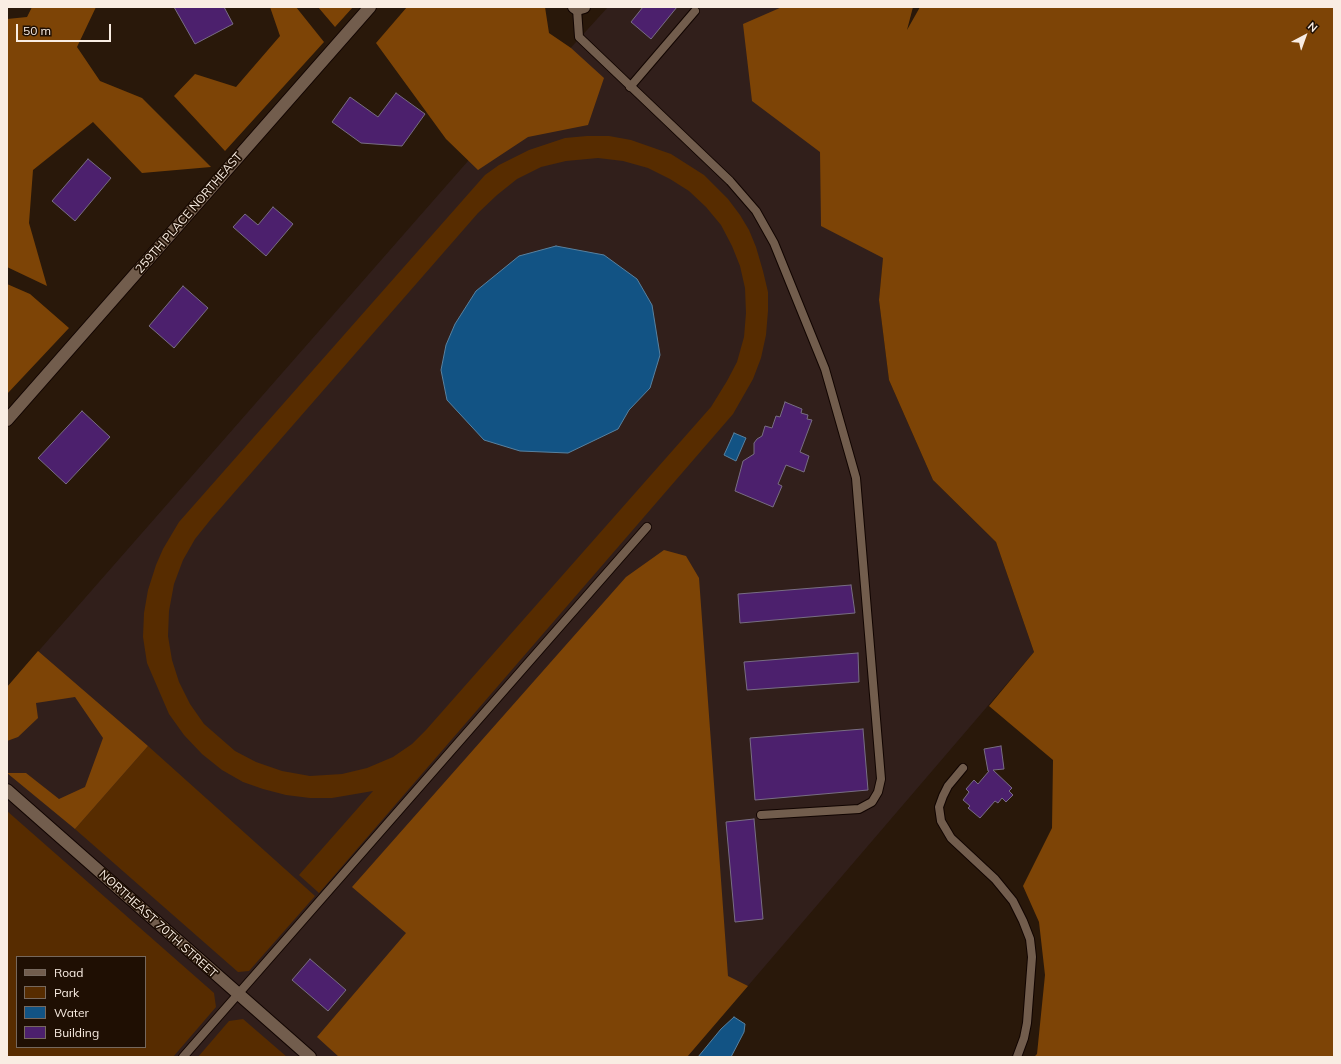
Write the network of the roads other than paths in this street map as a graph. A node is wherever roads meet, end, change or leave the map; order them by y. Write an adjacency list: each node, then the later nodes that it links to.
1 (370, 7): 5 (street, 259TH PLACE NORTHEAST)
2 (579, 8): 4 (lane)
3 (695, 11): 4 (lane)
4 (630, 87): 9 (lane)
5 (7, 420)
6 (646, 527): 10 (lane)
7 (963, 768): 13 (lane)
8 (7, 790): 10 (street, NORTHEAST 70TH STREET)
9 (761, 815)
10 (237, 995): 11 (lane); 12 (street, NORTHEAST 70TH STREET)
11 (183, 1057)
12 (310, 1057)
13 (1017, 1057)

